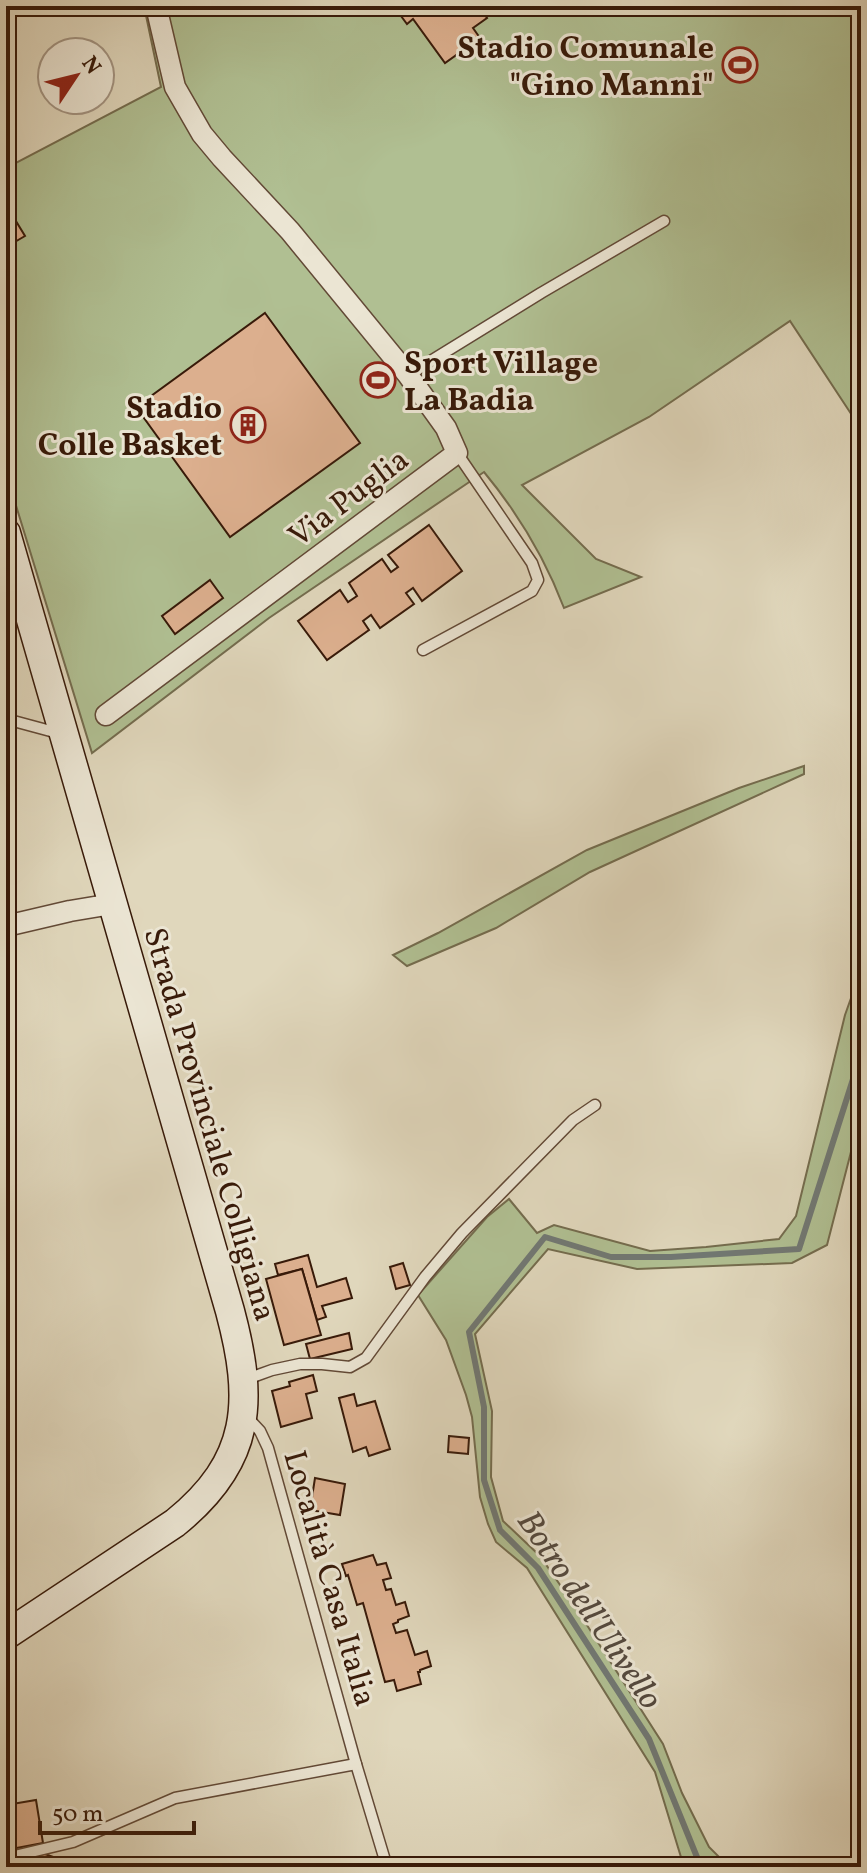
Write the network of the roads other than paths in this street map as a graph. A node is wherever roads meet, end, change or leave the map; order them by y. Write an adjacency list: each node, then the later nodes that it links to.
1 (156, 6): 3 (street, Via Puglia)
2 (664, 221): 3 (lane)
3 (408, 375): 4 (street, Via Puglia)
4 (457, 453): 6 (lane); 7 (street, Via Puglia)
5 (6, 533): 9 (main road, Strada Provinciale Colligiana)
6 (423, 650)
7 (106, 715)
8 (6, 719): 9 (lane)
9 (63, 734): 10 (main road, Strada Provinciale Colligiana)
10 (112, 904): 11 (street); 13 (main road, Strada Provinciale Colligiana)
11 (6, 926)
12 (595, 1105): 13 (lane)
13 (244, 1380): 14 (main road, Strada Provinciale Colligiana)
14 (243, 1414): 15 (main road, Strada Provinciale Colligiana); 16 (lane, Località Casa Italia)
15 (6, 1635)
16 (356, 1764): 17 (lane); 18 (lane, Località Casa Italia)
17 (6, 1858)
18 (387, 1867)

